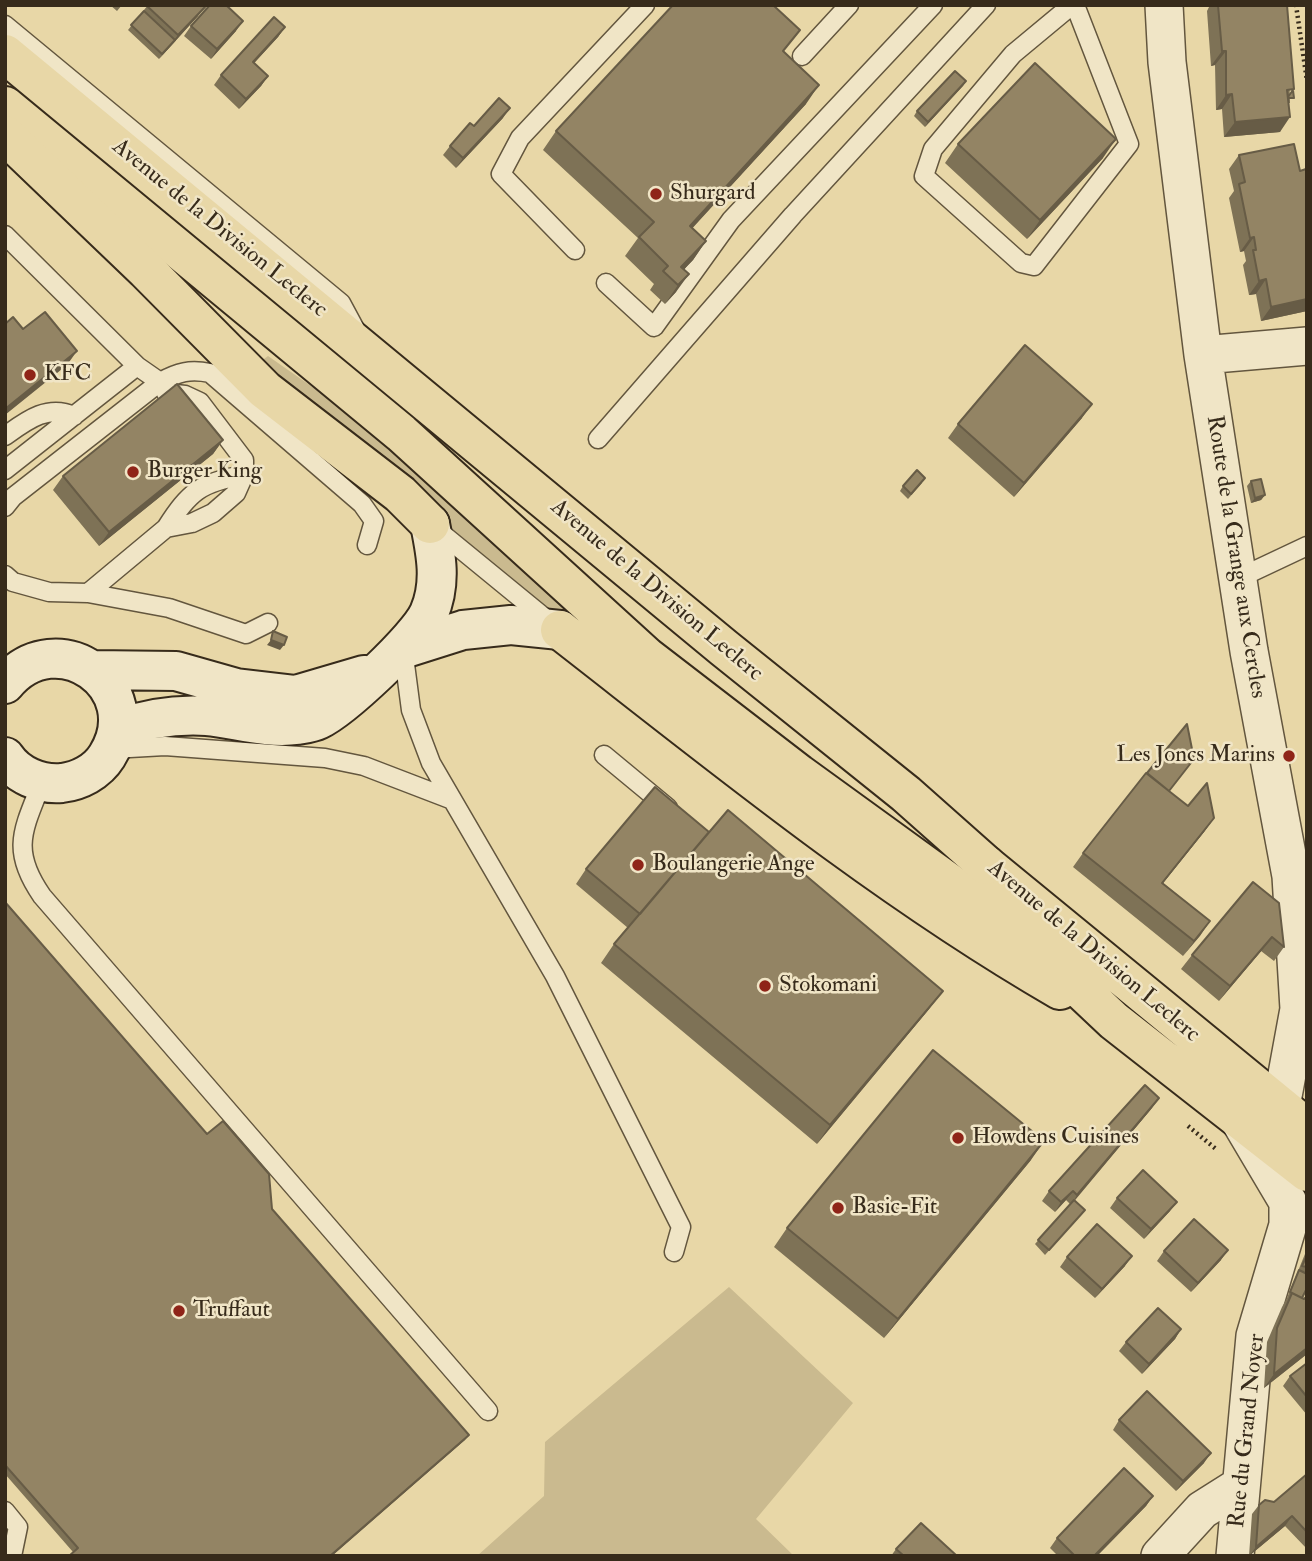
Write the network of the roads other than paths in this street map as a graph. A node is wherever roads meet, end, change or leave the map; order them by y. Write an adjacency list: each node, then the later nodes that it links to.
1 (645, 5): 13 (lane)
2 (849, 5): 9 (lane)
3 (933, 5): 14 (lane)
4 (986, 5): 22 (lane)
5 (1074, 5): 5 (lane)
6 (1164, 5): 17 (street, Route de la Grange aux Cercles)
7 (5, 25): 16 (lane)
8 (5, 54): 16 (main road, Avenue de la Division Leclerc)
9 (802, 56)
10 (5, 106): 45 (main road, Avenue de la Division Leclerc)
11 (5, 135): 27 (main road)
12 (5, 235): 18 (lane)
13 (575, 250)
14 (606, 283)
15 (1307, 346): 17 (street)
16 (367, 350): 47 (main road, Avenue de la Division Leclerc)
17 (1203, 355): 32 (street, Route de la Grange aux Cercles)
18 (137, 366): 19 (lane); 20 (lane)
19 (160, 382): 25 (lane); 29 (lane)
20 (74, 416): 21 (lane); 23 (lane)
21 (5, 436)
22 (598, 439)
23 (5, 470)
24 (244, 475): 25 (lane); 28 (lane); 28 (lane)
25 (36, 480): 26 (lane)
26 (5, 507)
27 (430, 524): 35 (lane); 36 (street)
28 (166, 528): 33 (lane)
29 (367, 545)
30 (1307, 545): 32 (lane)
31 (5, 575): 33 (lane)
32 (1237, 579): 47 (street, Route de la Grange aux Cercles)
33 (88, 593): 34 (lane)
34 (268, 623)
35 (560, 631): 36 (street); 45 (main road)
36 (389, 660): 37 (street); 39 (street); 43 (lane)
37 (92, 670): 38 (street); 39 (street)
38 (8, 673)
39 (115, 738): 42 (street); 43 (lane)
40 (604, 755): 44 (lane)
41 (6, 761): 42 (street)
42 (43, 782): 50 (lane)
43 (450, 799): 49 (lane)
44 (679, 817)
45 (1114, 1021): 46 (main road, Avenue de la Division Leclerc)
46 (1236, 1114): 48 (main road, Avenue de la Division Leclerc); 51 (street, Rue du Grand Noyer)
47 (1294, 1117)
48 (1307, 1172)
49 (674, 1252)
50 (488, 1411)
51 (1240, 1486): 54 (street); 55 (street, Rue du Grand Noyer)
52 (5, 1511): 53 (lane)
53 (12, 1556)
54 (1160, 1556)
55 (1235, 1556)

